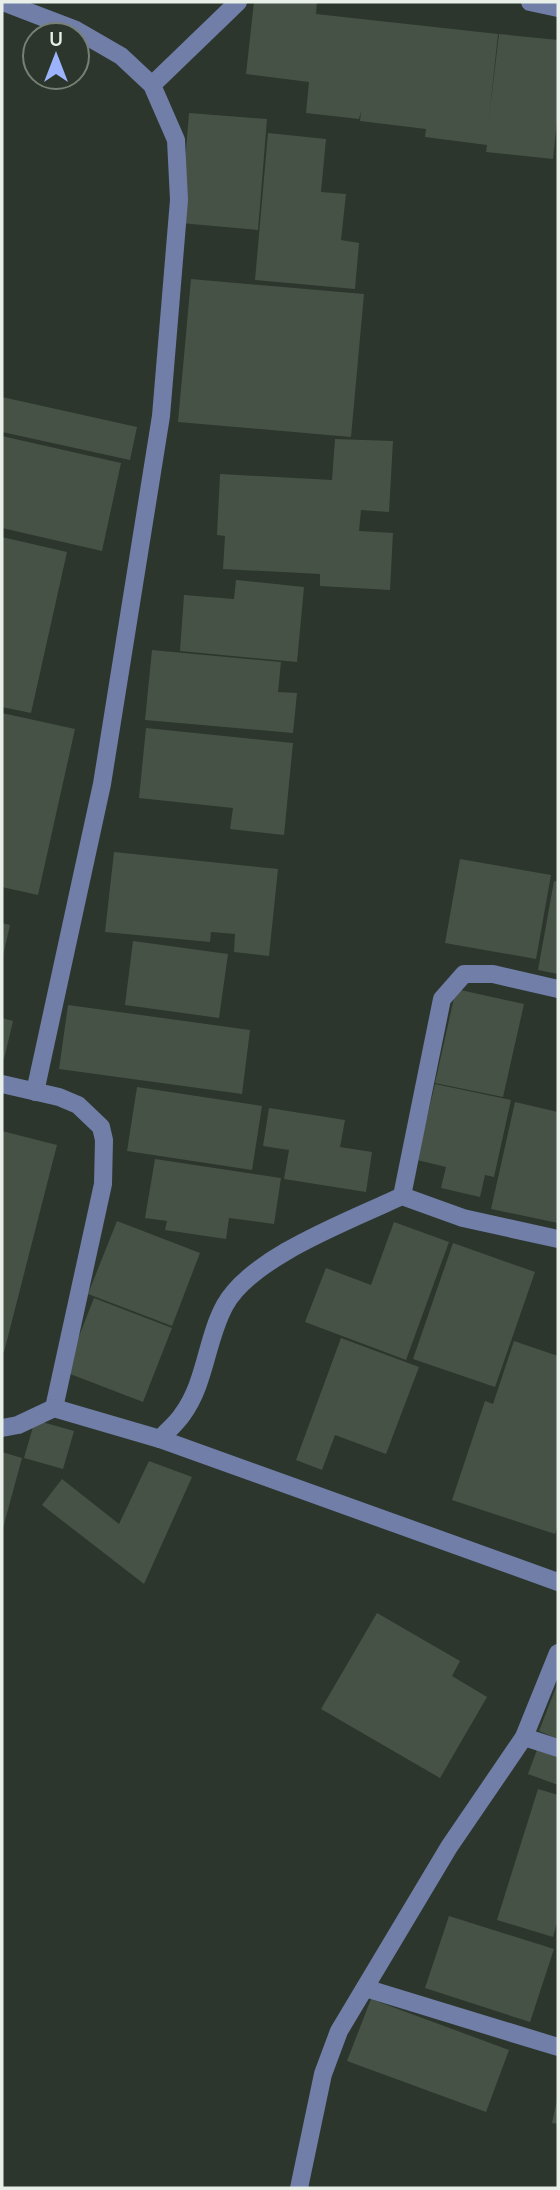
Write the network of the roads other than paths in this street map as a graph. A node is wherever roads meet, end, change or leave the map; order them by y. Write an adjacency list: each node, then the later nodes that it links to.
1 (3, 2): 5 (street)
2 (238, 2): 5 (street)
3 (530, 2): 4 (street)
4 (558, 8)
5 (152, 85): 8 (street)
6 (558, 989): 9 (street)
7 (2, 1084): 8 (street)
8 (35, 1092): 11 (street)
9 (402, 1196): 10 (street); 13 (street)
10 (558, 1240)
11 (54, 1408): 12 (street); 13 (street)
12 (2, 1428)
13 (160, 1438): 14 (street)
14 (554, 1580)
15 (558, 1653): 16 (street)
16 (524, 1737): 17 (street); 18 (street)
17 (558, 1748)
18 (365, 1988): 19 (street); 20 (street)
19 (558, 2047)
20 (299, 2188)

